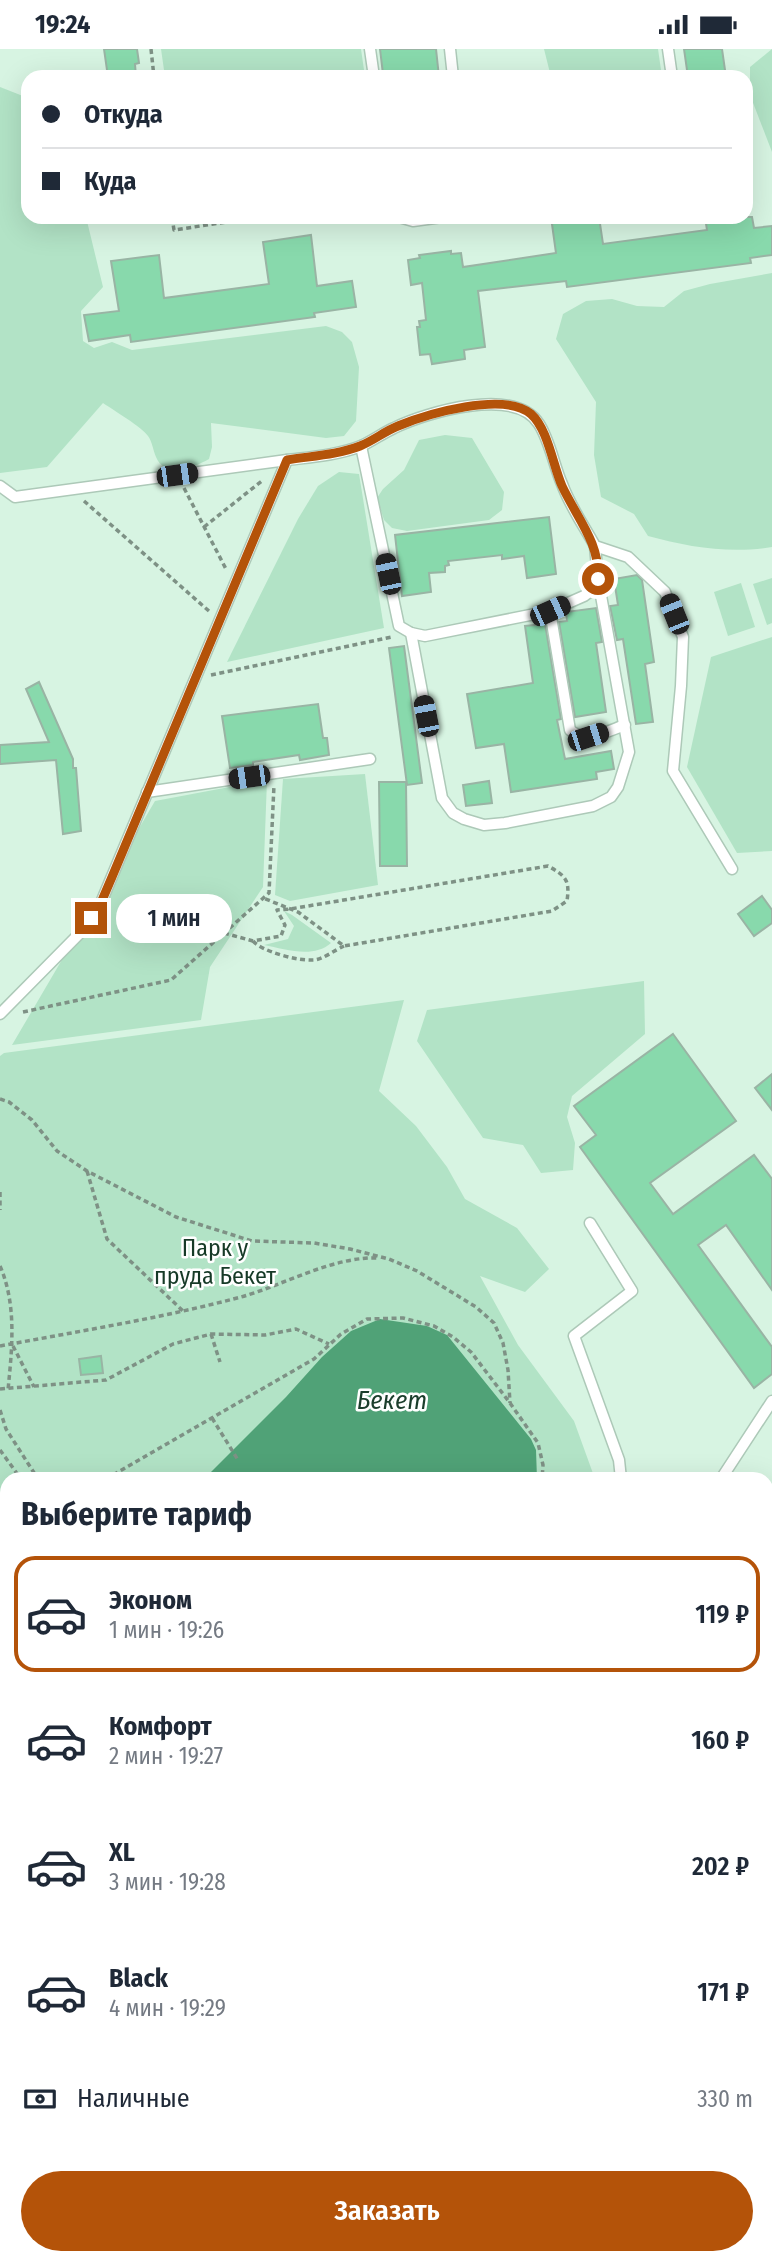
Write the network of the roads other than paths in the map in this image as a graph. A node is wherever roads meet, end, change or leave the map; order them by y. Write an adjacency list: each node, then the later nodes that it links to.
1 (370, 49): 4 (lane)
2 (450, 49): 5 (lane)
3 (668, 49): 6 (lane)
4 (373, 70)
5 (452, 70)
6 (671, 70)
7 (361, 446): 8 (lane); 10 (lane); 13 (lane)
8 (287, 460): 9 (lane); 16 (lane)
9 (0, 486)
10 (595, 546): 11 (lane); 17 (lane)
11 (598, 579): 12 (lane); 14 (lane)
12 (550, 611): 13 (lane); 14 (lane)
13 (411, 633): 14 (lane)
14 (625, 725)
15 (370, 759): 16 (lane)
16 (147, 792): 18 (lane)
17 (732, 869)
18 (0, 1014)
19 (590, 1223): 21 (lane)
20 (772, 1401): 22 (lane)
21 (620, 1472)
22 (726, 1472)

